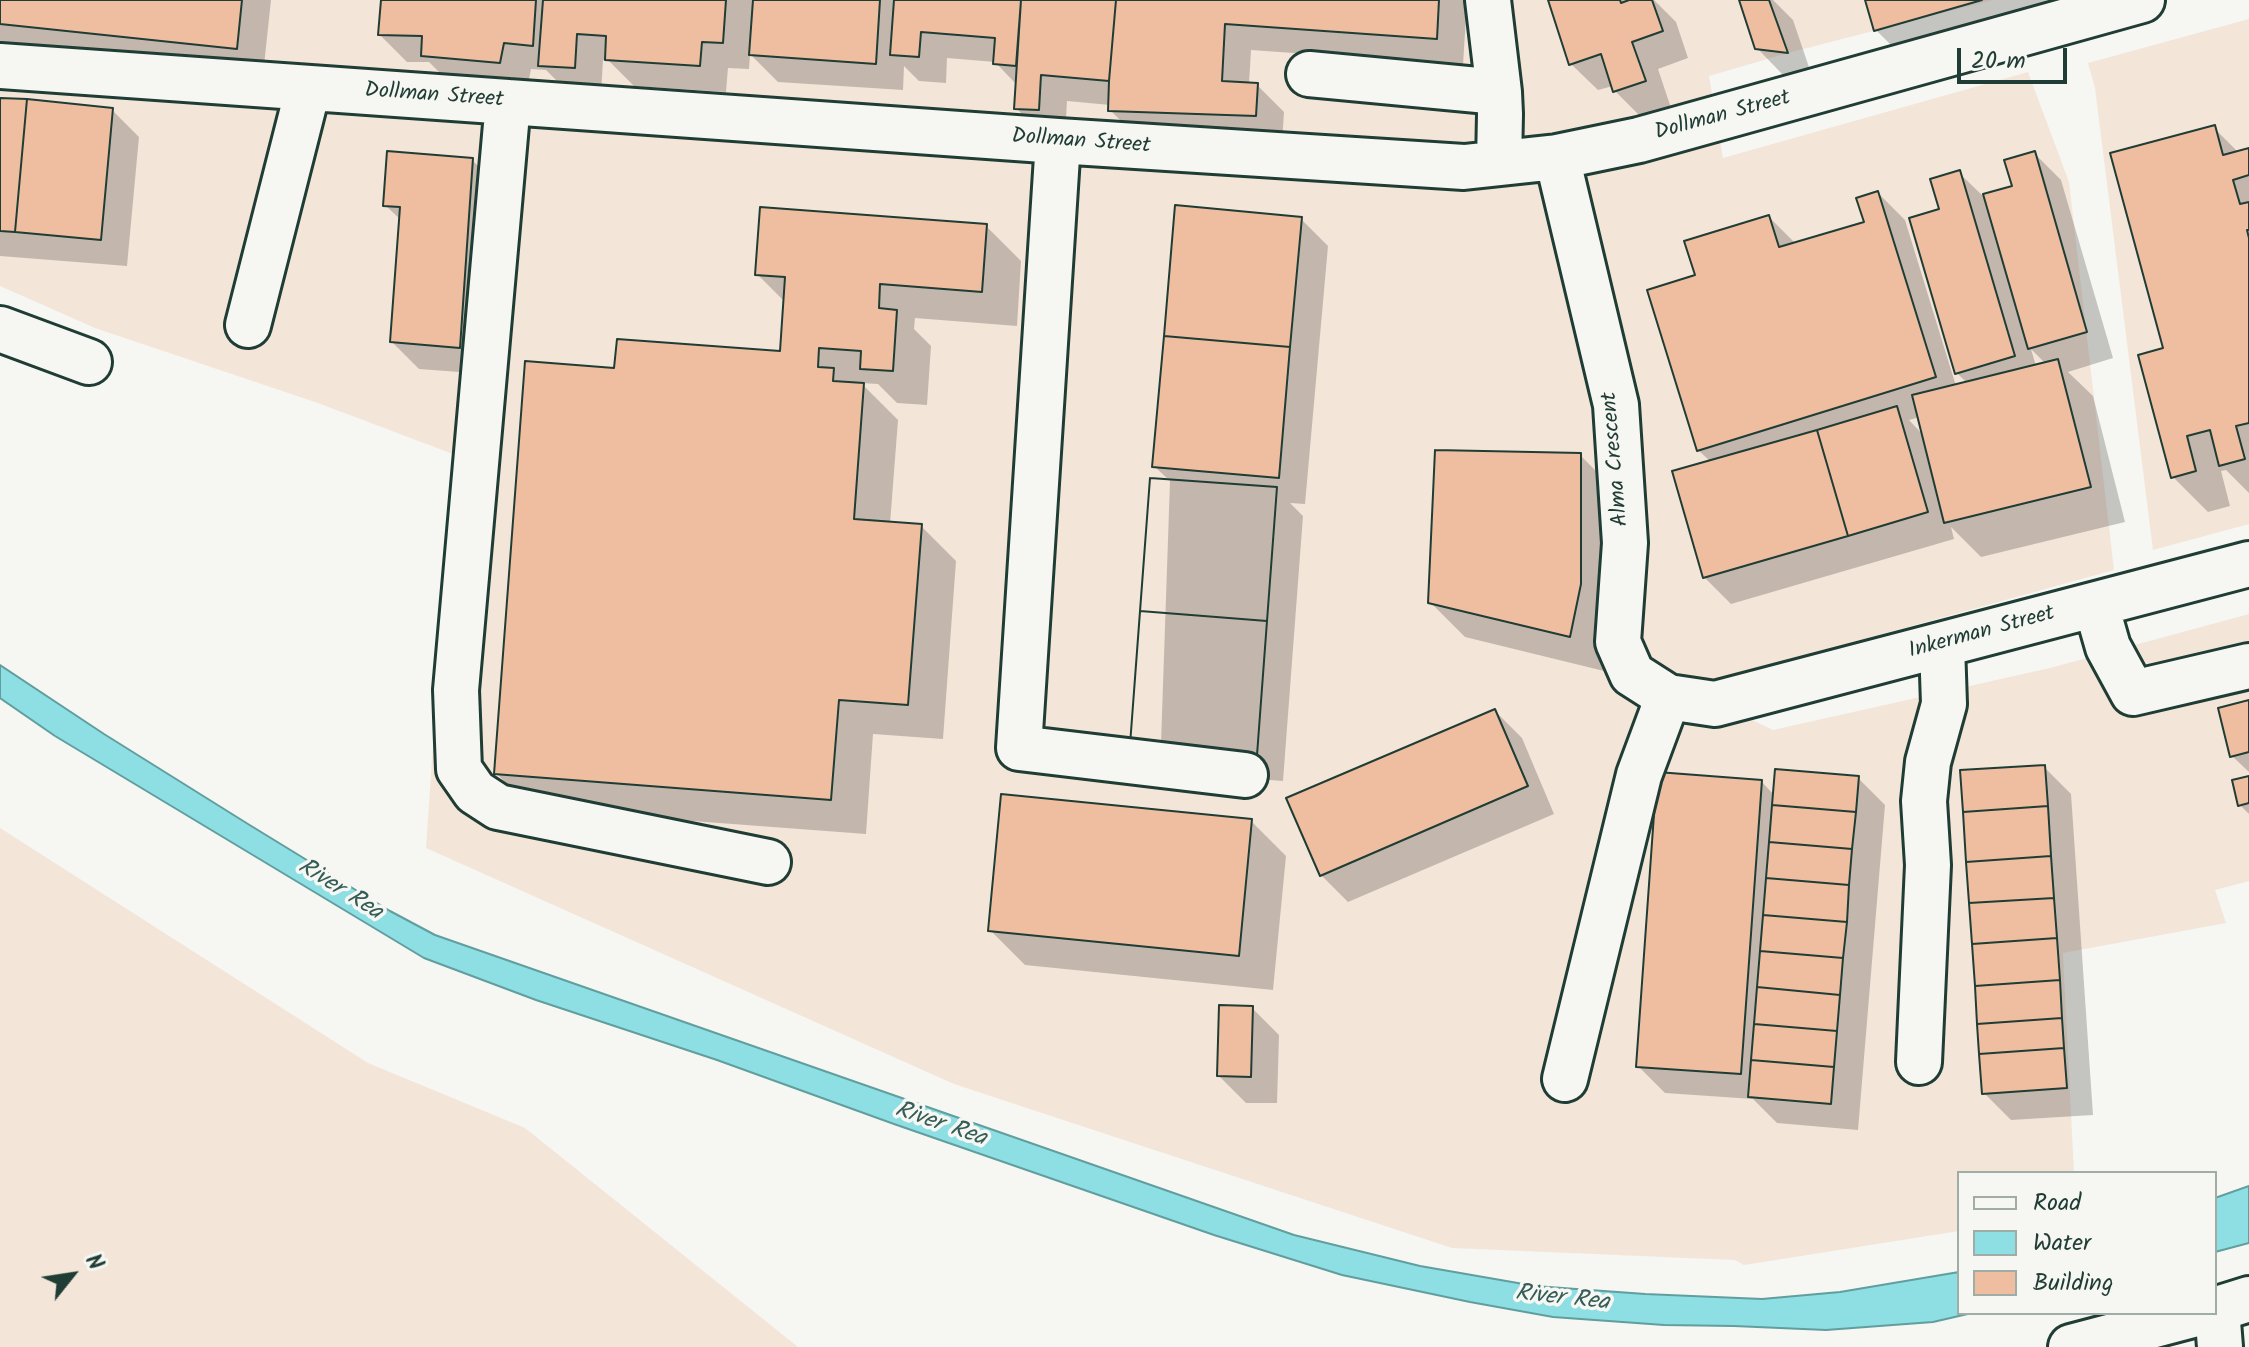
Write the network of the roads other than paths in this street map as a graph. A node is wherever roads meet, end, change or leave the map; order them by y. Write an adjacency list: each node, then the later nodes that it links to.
1 (1488, 0): 6 (street)
2 (2142, 0): 9 (street, Dollman Street)
3 (0, 66): 5 (street, Dollman Street)
4 (1309, 74): 6 (street)
5 (308, 89): 7 (street, Dollman Street); 11 (street)
6 (1499, 92): 10 (street)
7 (508, 102): 8 (street, Dollman Street); 21 (street)
8 (1058, 141): 10 (street, Dollman Street); 20 (street)
9 (1557, 157): 10 (street, Dollman Street); 18 (street, Alma Crescent)
10 (1499, 163)
11 (248, 325)
12 (0, 329): 13 (street)
13 (89, 362)
14 (2249, 564): 15 (street, Inkerman Street)
15 (2096, 605): 16 (street, Inkerman Street); 17 (street)
16 (1942, 645): 19 (street, Inkerman Street); 22 (street)
17 (2249, 666)
18 (1668, 697): 19 (street, Alma Crescent); 23 (street)
19 (1715, 704)
20 (1245, 775)
21 (768, 862)
22 (1919, 1062)
23 (1565, 1079)
24 (2220, 1315): 25 (street)
25 (2088, 1345)

